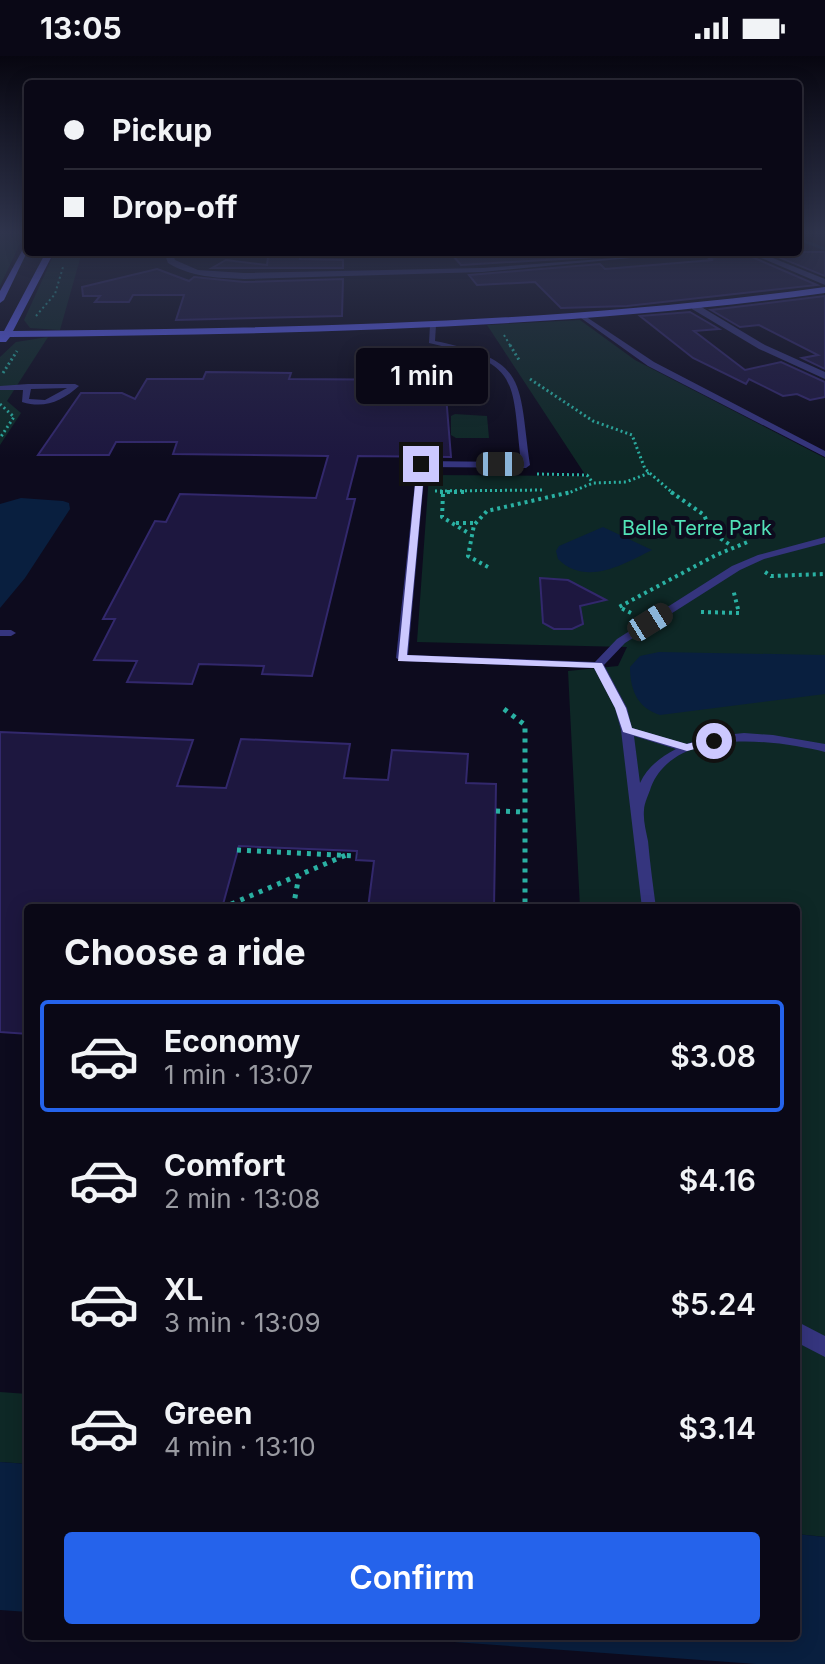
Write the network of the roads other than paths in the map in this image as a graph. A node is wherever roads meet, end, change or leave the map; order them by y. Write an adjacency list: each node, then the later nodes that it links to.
1 (19, 308): 6 (street)
2 (683, 308): 4 (street)
3 (697, 308): 8 (street)
4 (583, 317): 5 (street); 11 (lane)
5 (433, 325): 6 (street); 13 (lane)
6 (4, 334): 7 (street)
7 (0, 345)
8 (825, 376)
9 (28, 386): 9 (lane); 10 (lane)
10 (0, 388)
11 (825, 454)
12 (825, 540): 13 (lane)
13 (598, 665): 14 (lane)
14 (627, 730): 15 (lane); 17 (lane)
15 (687, 748): 16 (lane); 17 (lane)
16 (825, 748)
17 (637, 816): 18 (lane)
18 (648, 904)
19 (800, 1333): 20 (lane)
20 (825, 1347)

